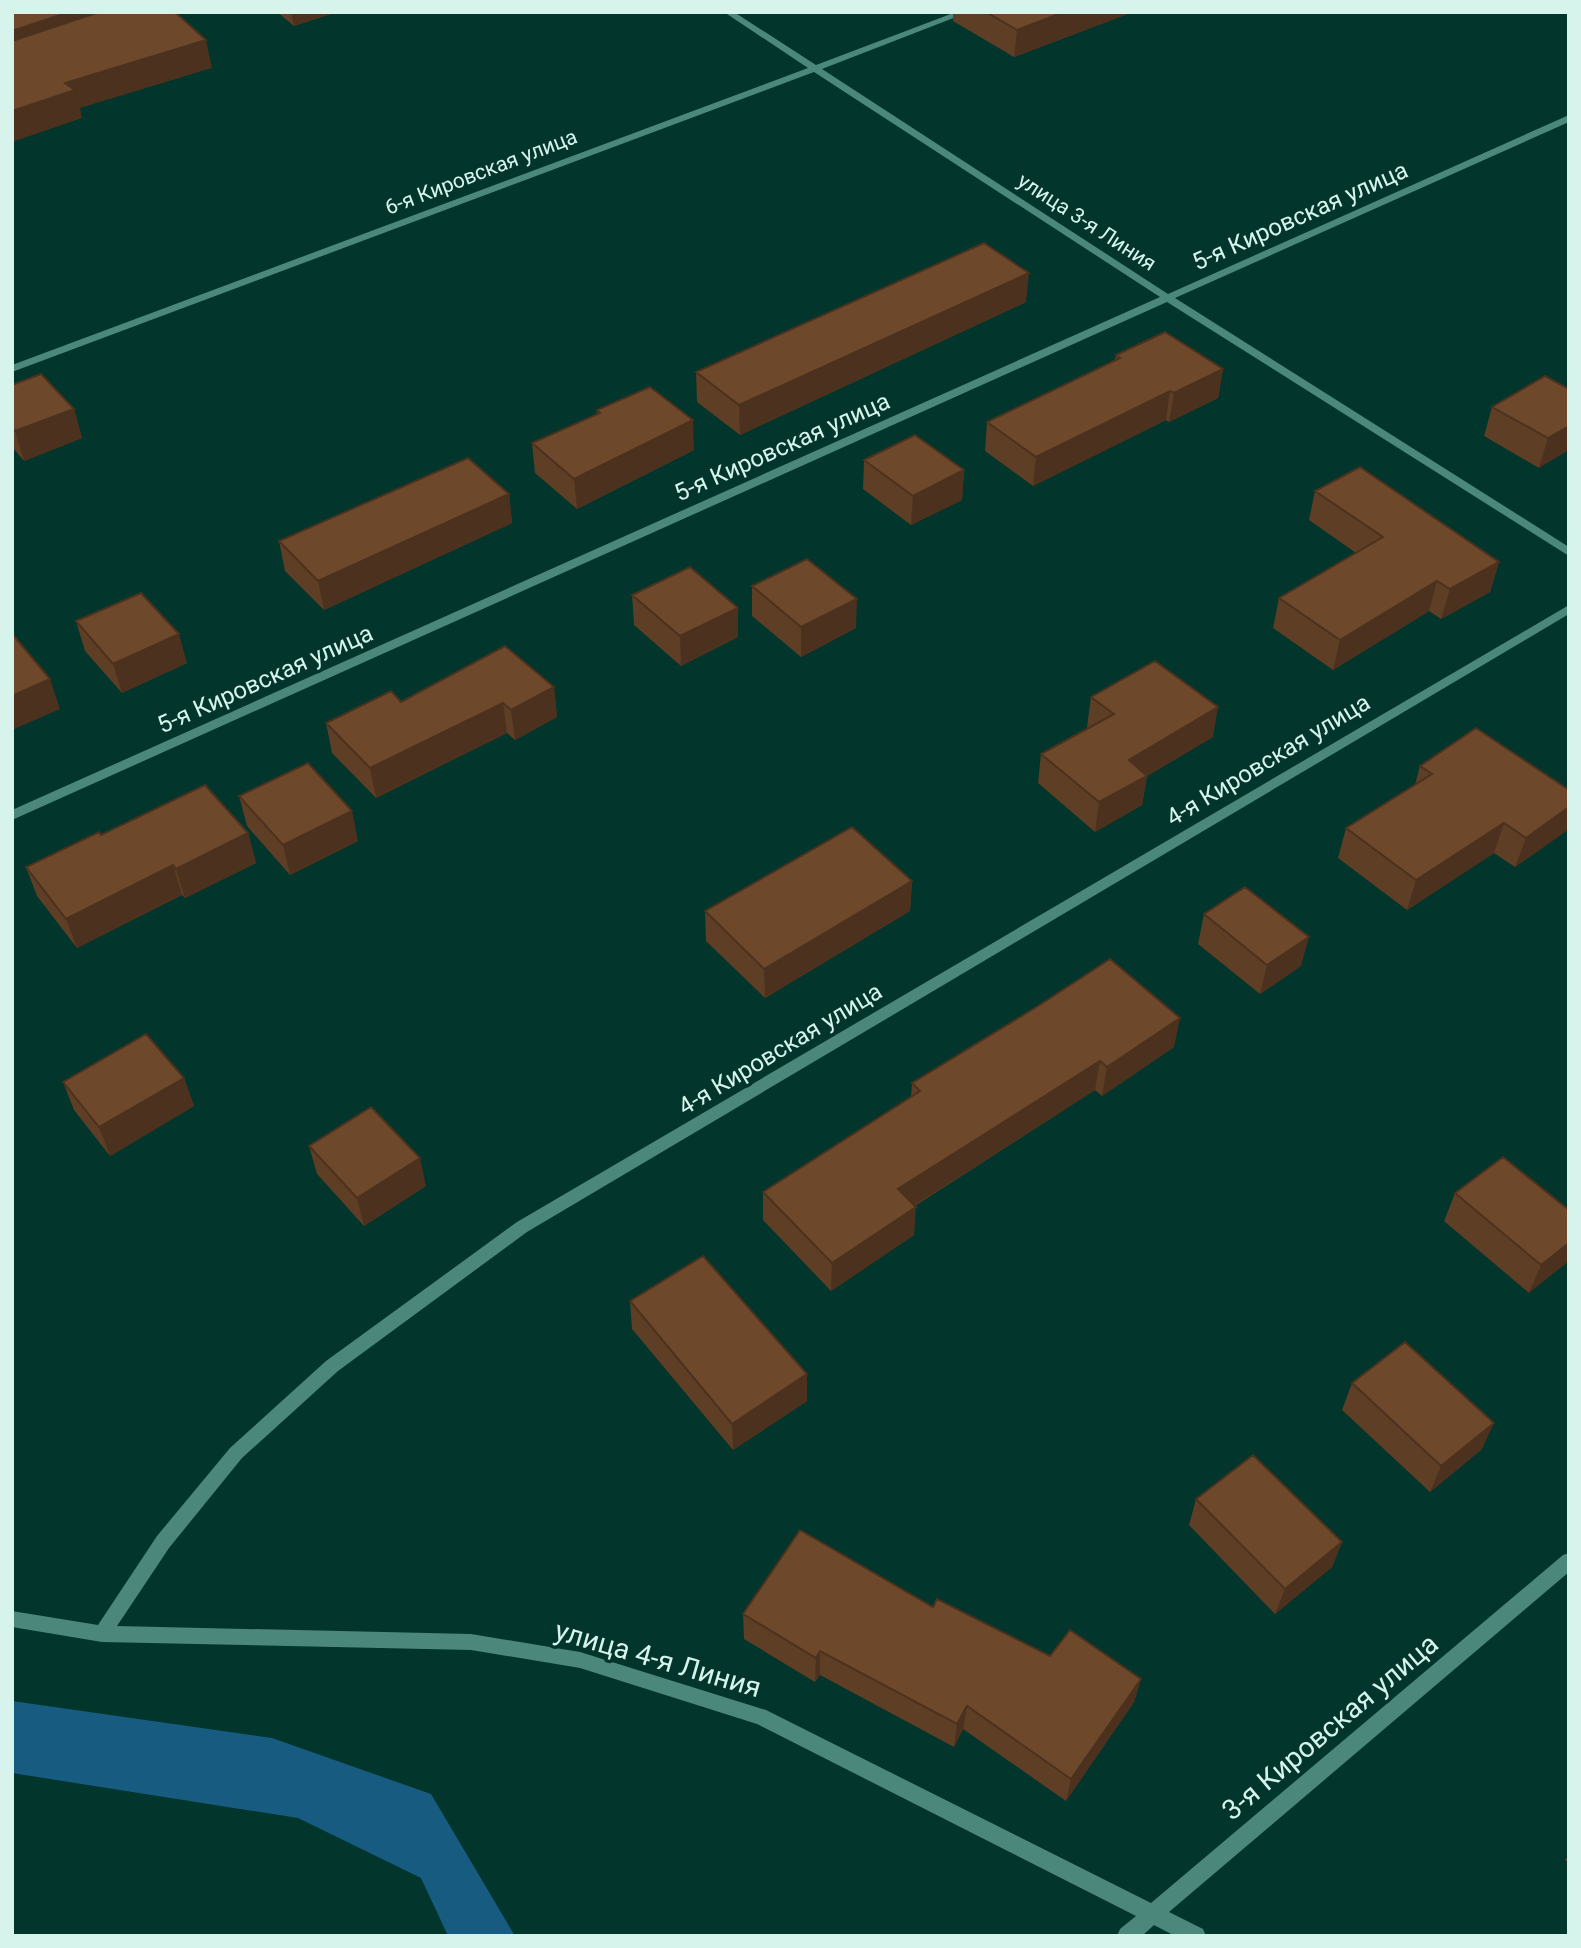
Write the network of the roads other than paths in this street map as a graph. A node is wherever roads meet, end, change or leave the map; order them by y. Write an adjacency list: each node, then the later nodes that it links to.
1 (728, 12): 3 (street, улица 3-я Линия)
2 (965, 12): 3 (street, 6-я Кировская улица)
3 (814, 67): 5 (street, улица 3-я Линия); 6 (street, 6-я Кировская улица)
4 (1569, 118): 5 (street, 5-я Кировская улица)
5 (1168, 298): 7 (street, улица 3-я Линия); 9 (street, 5-я Кировская улица)
6 (12, 369)
7 (1569, 552)
8 (1569, 609): 12 (street, 4-я Кировская улица)
9 (12, 815)
10 (1569, 1561): 13 (street, 3-я Кировская улица)
11 (12, 1619): 12 (street, улица 4-я Линия)
12 (102, 1634): 13 (street, улица 4-я Линия)
13 (1152, 1914): 14 (street, 3-я Кировская улица); 15 (street, улица 4-я Линия)
14 (1127, 1936)
15 (1196, 1936)

